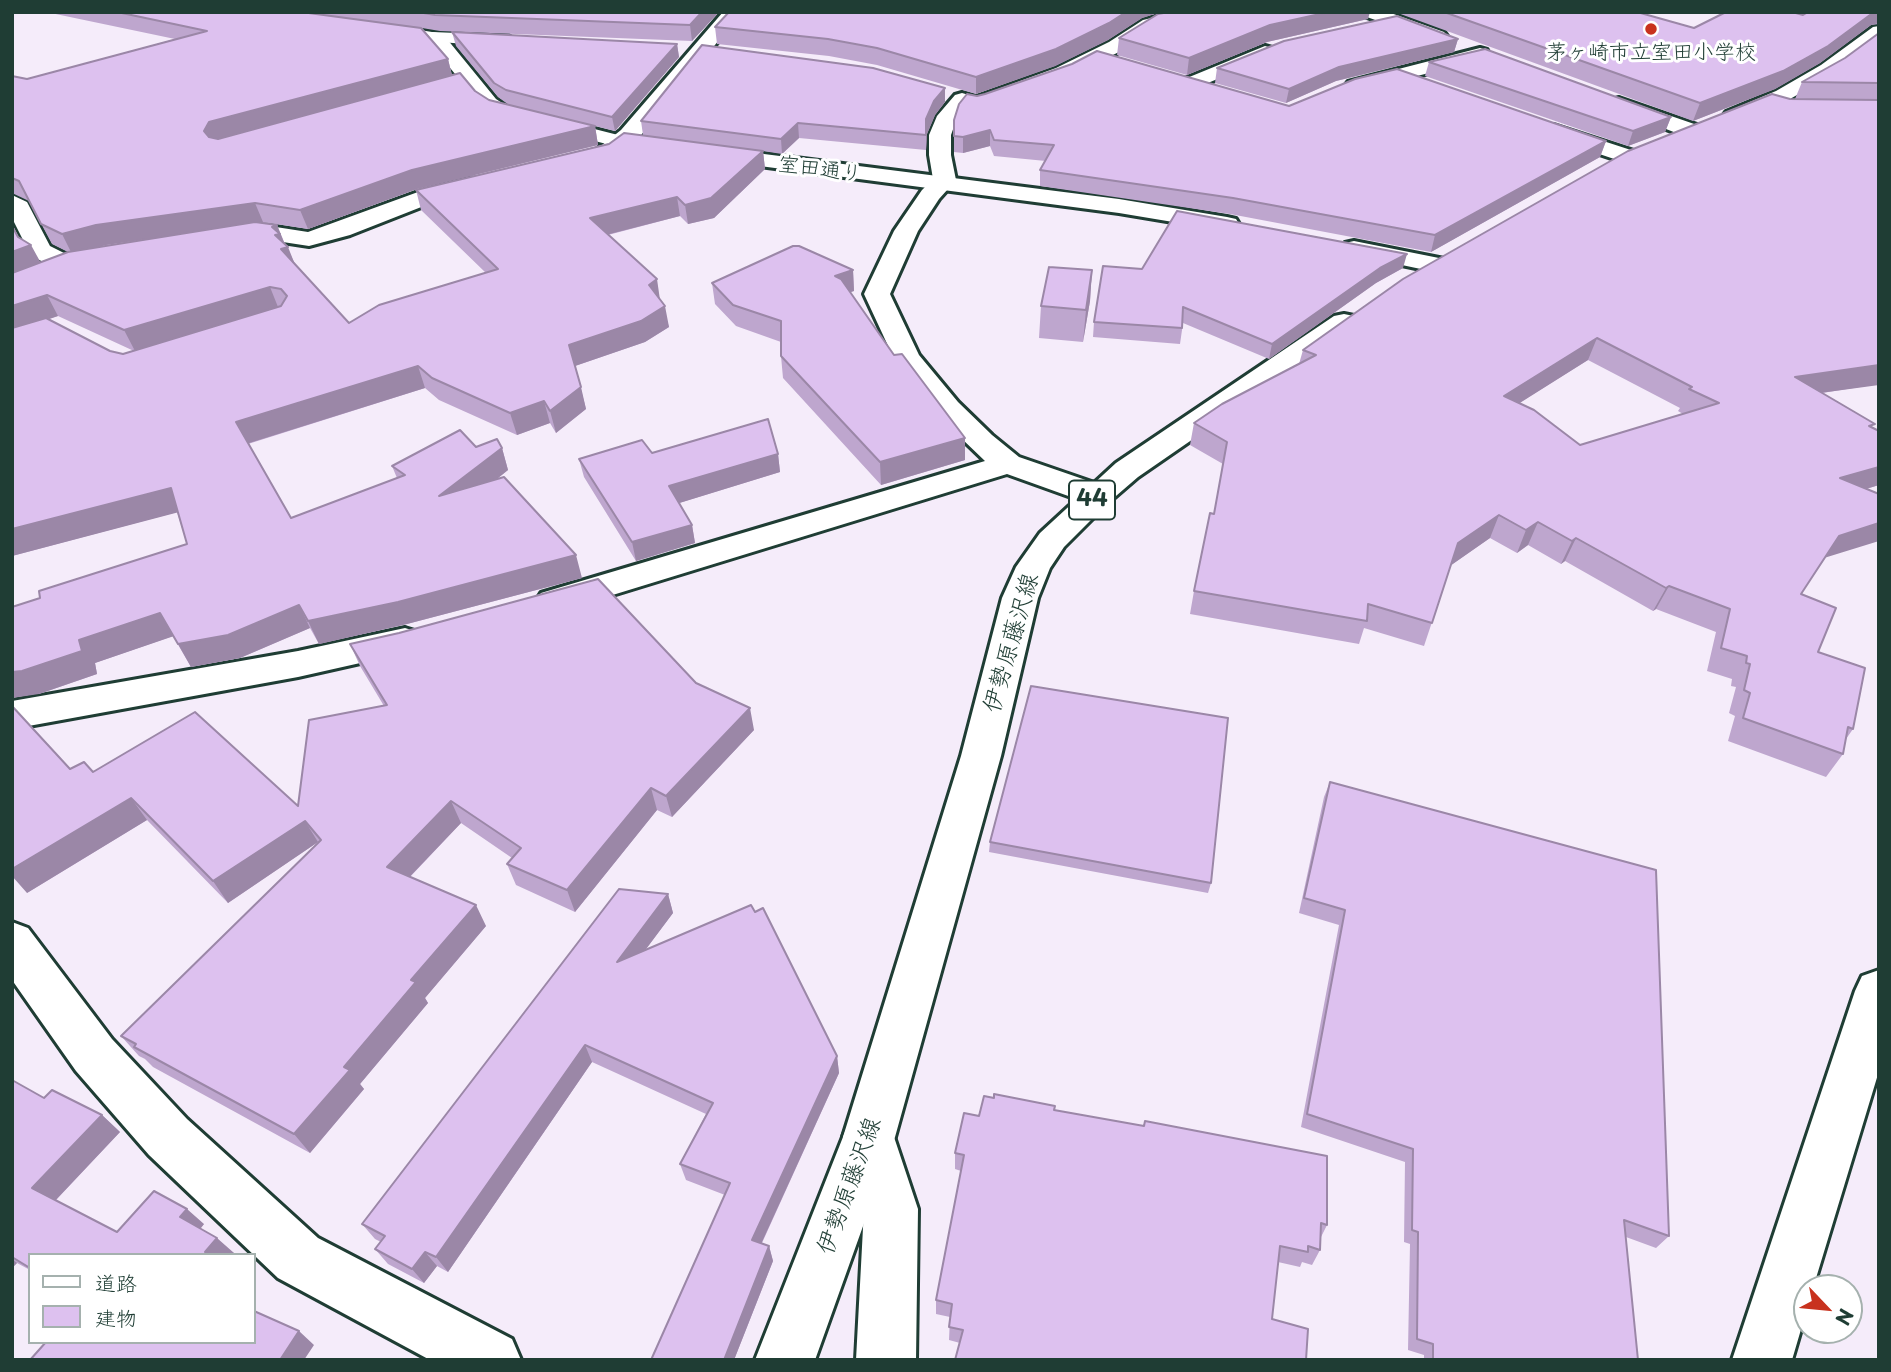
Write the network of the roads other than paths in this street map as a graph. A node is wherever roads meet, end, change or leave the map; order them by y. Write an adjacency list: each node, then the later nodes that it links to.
1 (733, 12): 12 (street)
2 (1220, 12): 14 (street)
3 (1370, 12): 4 (street)
4 (1396, 21): 6 (street); 16 (street)
5 (359, 26): 7 (street)
6 (1356, 30)
7 (432, 37): 9 (street); 17 (street, 室田通り)
8 (1875, 40): 26 (street)
9 (521, 42)
10 (1288, 45): 21 (street)
11 (668, 48): 12 (street)
12 (698, 50): 13 (street); 27 (street)
13 (727, 53)
14 (1096, 57): 15 (street); 24 (street)
15 (1122, 65)
16 (1394, 75): 19 (street); 22 (street)
17 (470, 80): 18 (street); 27 (street, 室田通り)
18 (446, 87)
19 (1433, 89)
20 (938, 92): 24 (street)
21 (1214, 92)
22 (1333, 93)
23 (1601, 97): 26 (street)
24 (962, 99): 32 (street)
25 (1536, 125): 28 (street)
26 (1692, 131): 28 (street)
27 (622, 142): 29 (street); 32 (street, 室田通り)
28 (1626, 156): 30 (street)
29 (567, 165)
30 (1584, 177)
31 (498, 179): 35 (street)
32 (938, 185): 34 (street, 室田通り); 42 (street)
33 (12, 202): 40 (street)
34 (1244, 227)
35 (211, 240)
36 (1339, 245): 39 (street)
37 (1467, 245): 39 (street, 伊勢原藤沢線 / 44)
38 (94, 259): 40 (street)
39 (1435, 264): 43 (street, 伊勢原藤沢線 / 44)
40 (69, 265): 41 (street)
41 (46, 274)
42 (1008, 464): 43 (street); 44 (street)
43 (1097, 495): 49 (street, 伊勢原藤沢線 / 44)
44 (525, 609)
45 (442, 631): 46 (street)
46 (12, 715)
47 (12, 942): 50 (street)
48 (1879, 991): 53 (street)
49 (869, 1137): 51 (street, 伊勢原藤沢線 / 44); 52 (street)
50 (491, 1360)
51 (785, 1360)
52 (886, 1360)
53 (1762, 1360)

